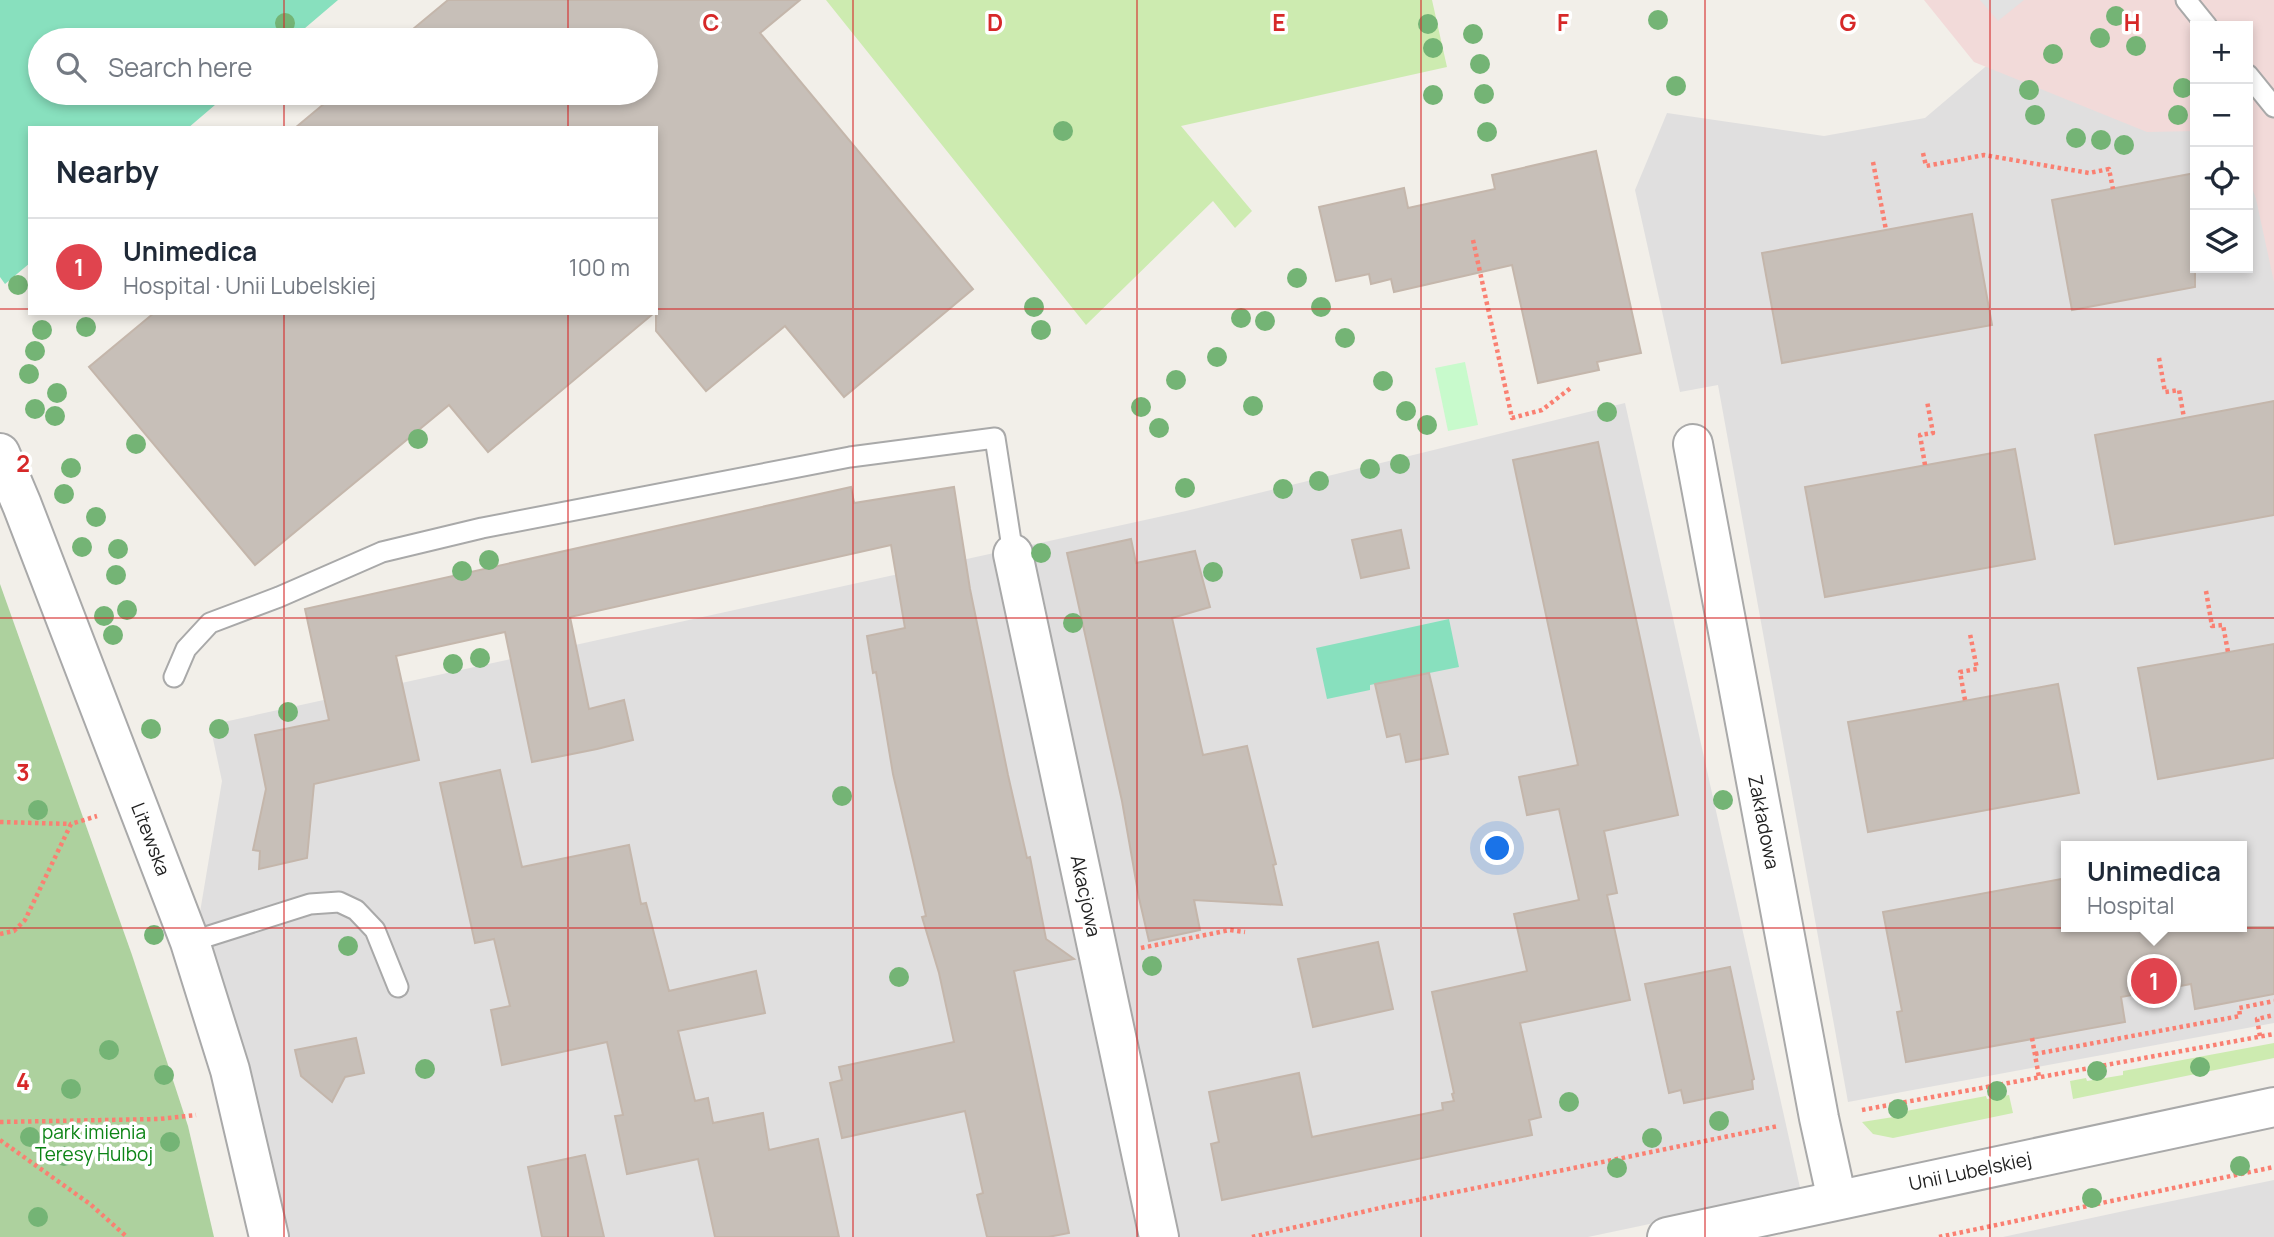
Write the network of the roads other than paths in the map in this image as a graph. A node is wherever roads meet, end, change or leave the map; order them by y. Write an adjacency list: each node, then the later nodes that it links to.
1 (2186, 0): 2 (lane)
2 (2203, 21)
3 (2253, 81): 4 (lane)
4 (2274, 107)
5 (1693, 444): 12 (street, Zakładowa)
6 (0, 453): 9 (street, Litewska)
7 (1013, 554): 8 (lane); 14 (street, Akacjowa)
8 (174, 677)
9 (190, 942): 10 (lane); 13 (street, Litewska)
10 (398, 987)
11 (2274, 1107): 12 (street, Unii Lubelskiej)
12 (1837, 1200): 15 (street, Unii Lubelskiej)
13 (269, 1237)
14 (1159, 1237)
15 (1667, 1237)

